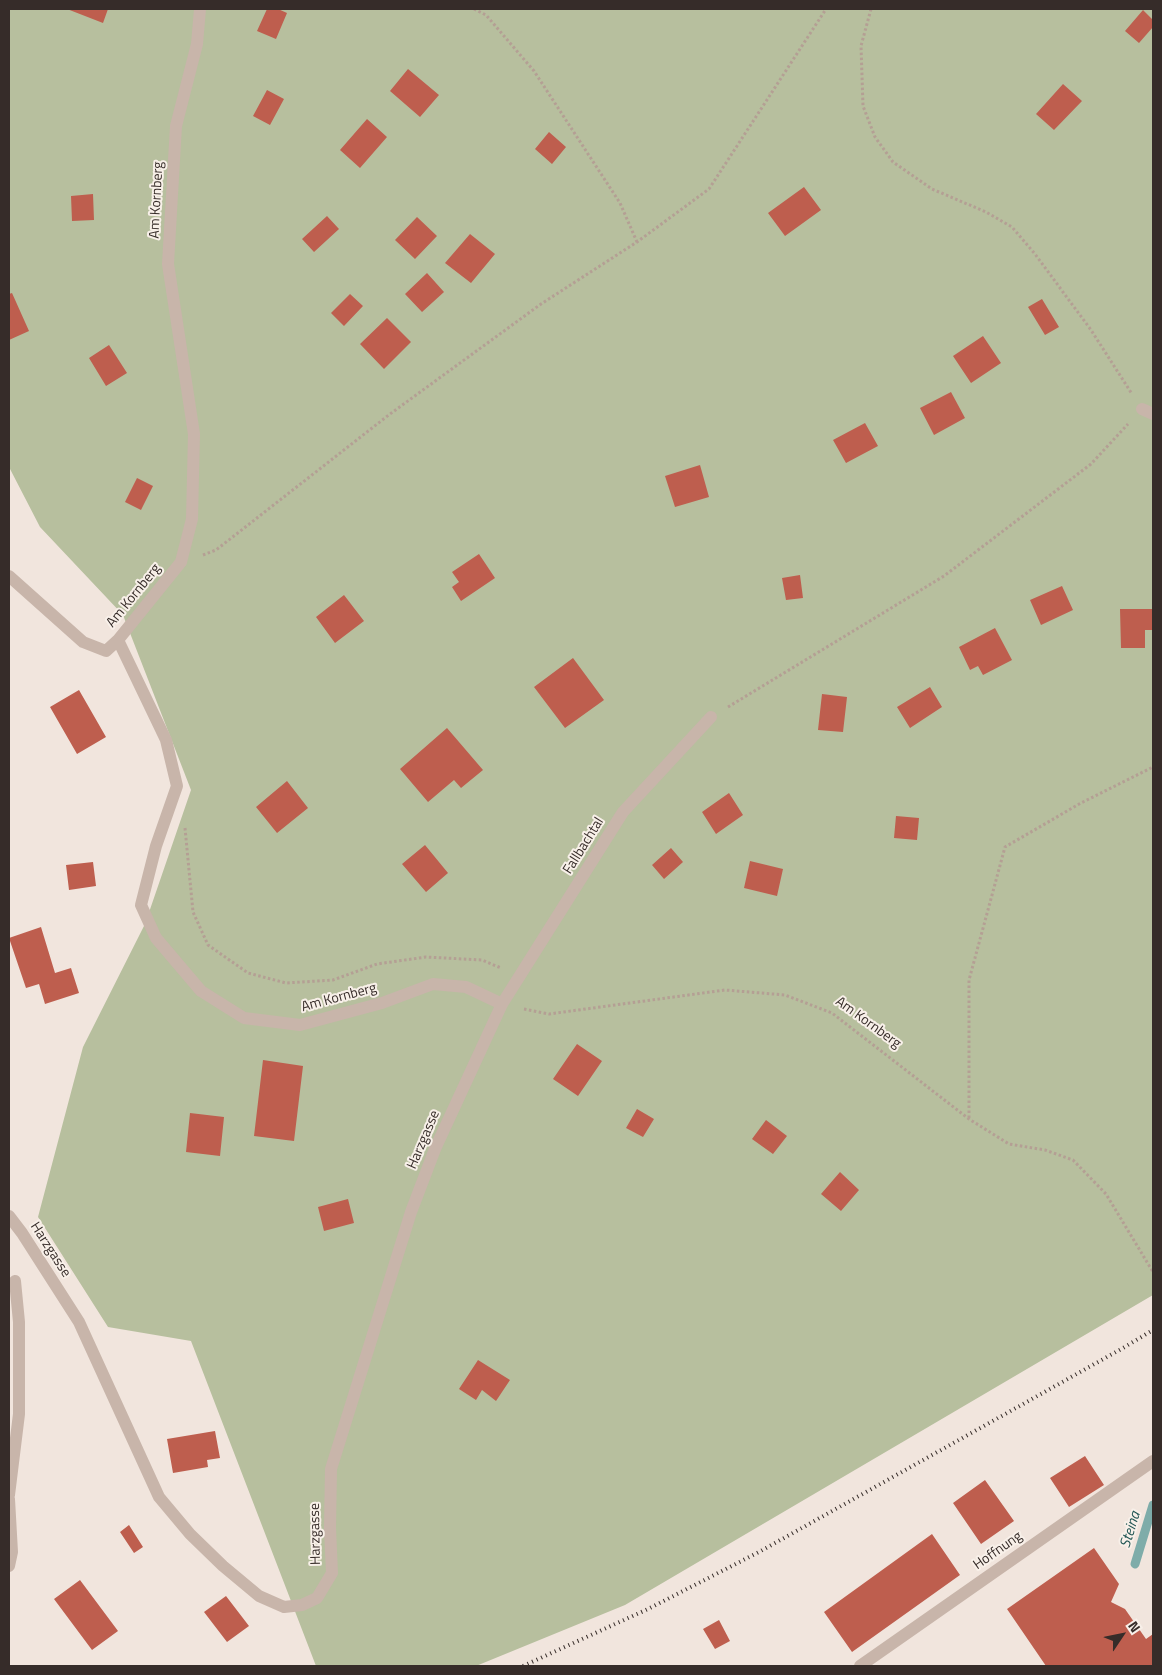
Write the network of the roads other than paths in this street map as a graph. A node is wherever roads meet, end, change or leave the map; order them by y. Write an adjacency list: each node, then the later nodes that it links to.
1 (200, 9): 3 (street, Am Kornberg)
2 (9, 576): 3 (street)
3 (118, 640): 5 (street, Am Kornberg)
4 (710, 717): 5 (street, Fallbachtal)
5 (502, 1004): 6 (street, Harzgasse)
6 (9, 1216)
7 (15, 1280): 9 (street)
8 (1153, 1461): 11 (street, Hoffnung)
9 (9, 1497): 10 (street)
10 (9, 1566)
11 (860, 1666)

